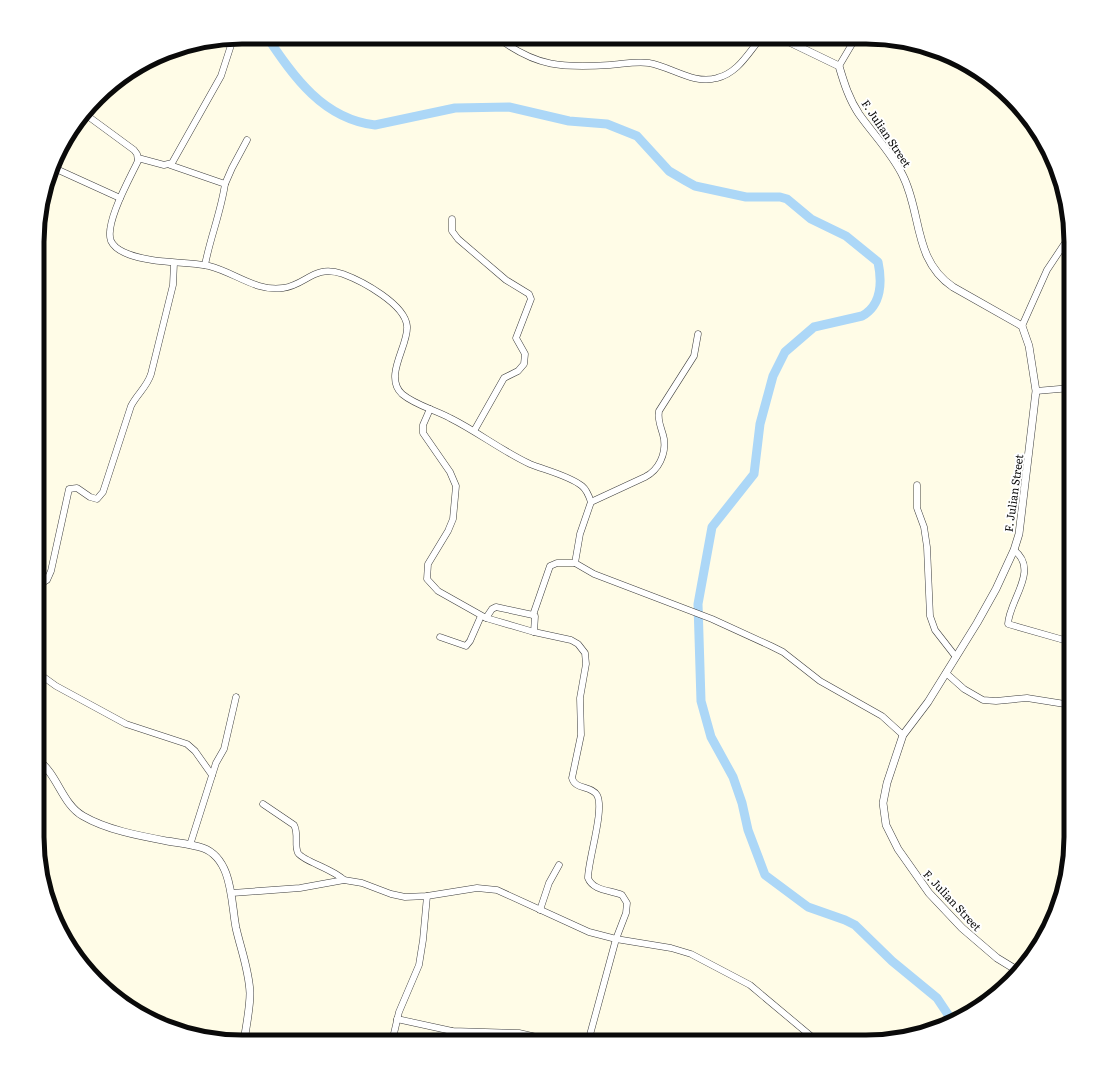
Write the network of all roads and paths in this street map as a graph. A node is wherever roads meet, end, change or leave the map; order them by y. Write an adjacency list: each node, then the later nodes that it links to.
1 (232, 44): 10 (street)
2 (507, 44): 3 (street)
3 (756, 44)
4 (794, 44): 6 (street)
5 (852, 44): 6 (street)
6 (839, 66): 18 (street, F. Julian Street)
7 (89, 117): 9 (street)
8 (247, 140): 12 (street)
9 (138, 158): 10 (street); 13 (street)
10 (170, 165): 12 (street)
11 (58, 170): 13 (street)
12 (225, 184): 17 (street)
13 (120, 198): 16 (street)
14 (452, 219): 23 (street)
15 (1064, 244): 18 (street)
16 (174, 263): 17 (street); 28 (street)
17 (205, 265): 22 (street)
18 (1022, 326): 21 (street, F. Julian Street)
19 (698, 334): 25 (street)
20 (1064, 389): 21 (street)
21 (1036, 391): 26 (street, F. Julian Street)
22 (430, 409): 23 (street); 30 (street)
23 (474, 431): 25 (street)
24 (917, 485): 34 (street)
25 (591, 502): 27 (street)
26 (1014, 550): 33 (street); 34 (street, F. Julian Street)
27 (575, 562): 29 (street); 39 (street)
28 (44, 581)
29 (533, 615): 30 (street); 31 (street)
30 (484, 617): 31 (street); 32 (street)
31 (534, 632): 49 (street)
32 (440, 637)
33 (1064, 640)
34 (956, 658): 35 (street, F. Julian Street)
35 (946, 674): 38 (street); 39 (street, F. Julian Street)
36 (44, 677): 41 (street)
37 (236, 697): 41 (street)
38 (1064, 704)
39 (903, 735): 50 (street, F. Julian Street)
40 (44, 767): 43 (street)
41 (212, 775): 43 (street)
42 (263, 804): 45 (street)
43 (190, 845): 46 (street)
44 (559, 865): 48 (street)
45 (344, 880): 46 (street); 47 (street)
46 (232, 893): 53 (street)
47 (427, 896): 48 (street); 51 (street)
48 (540, 910): 49 (street)
49 (616, 939): 57 (street); 58 (street)
50 (1014, 968)
51 (397, 1020): 52 (street); 54 (street)
52 (452, 1031): 55 (street); 56 (street)
53 (245, 1035)
54 (394, 1035)
55 (451, 1035)
56 (522, 1035)
57 (590, 1035)
58 (810, 1035)

